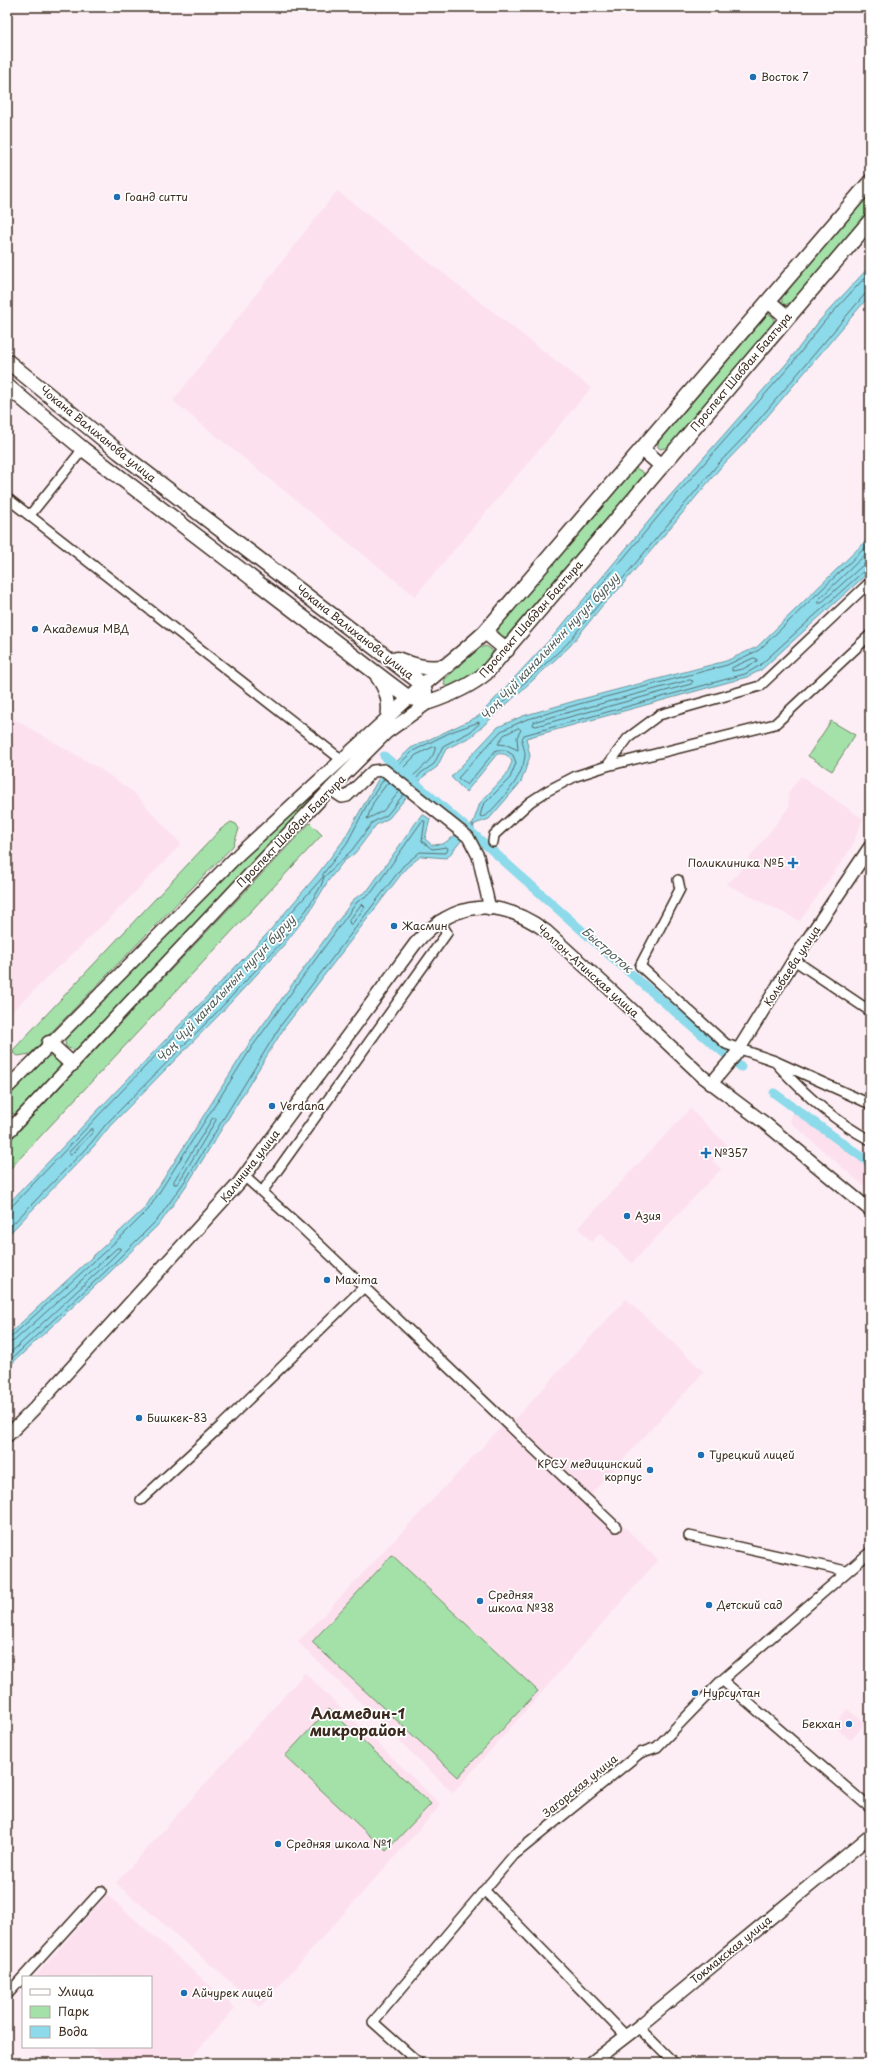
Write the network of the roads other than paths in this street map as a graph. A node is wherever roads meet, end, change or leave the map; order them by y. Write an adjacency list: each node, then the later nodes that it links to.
1 (870, 182): 3 (main road, Проспект Шабдан Баатыра)
2 (870, 221): 4 (main road, Проспект Шабдан Баатыра)
3 (768, 301): 4 (main road); 8 (main road, Проспект Шабдан Баатыра)
4 (787, 317): 9 (main road, Проспект Шабдан Баатыра)
5 (7, 361): 18 (main road, Чокана Валиханова улица)
6 (7, 386): 7 (main road, Чокана Валиханова улица)
7 (83, 449): 11 (street); 20 (main road, Чокана Валиханова улица)
8 (642, 449): 9 (main road); 15 (main road, Проспект Шабдан Баатыра)
9 (662, 465): 17 (main road, Проспект Шабдан Баатыра)
10 (7, 498): 11 (street)
11 (30, 515): 26 (street)
12 (870, 582): 14 (street)
13 (870, 590): 14 (street)
14 (853, 597): 27 (street)
15 (485, 632): 17 (main road); 19 (main road, Проспект Шабдан Баатыра)
16 (870, 635): 27 (street)
17 (507, 650): 22 (main road, Проспект Шабдан Баатыра)
18 (384, 654): 19 (main road); 21 (main road, Чокана Валиханова улица)
19 (447, 666): 21 (main road, Проспект Шабдан Баатыра); 22 (main road)
20 (372, 669): 23 (main road, Чокана Валиханова улица); 25 (main road)
21 (422, 684): 23 (main road, Проспект Шабдан Баатыра); 24 (main road, Чокана Валиханова улица)
22 (451, 695): 24 (main road, Проспект Шабдан Баатыра)
23 (409, 698): 24 (main road, Чокана Валиханова улица); 25 (main road, Проспект Шабдан Баатыра)
24 (429, 702): 28 (main road, Проспект Шабдан Баатыра)
25 (388, 718): 26 (main road, Проспект Шабдан Баатыра)
26 (342, 760): 36 (main road, Проспект Шабдан Баатыра)
27 (607, 766): 29 (street)
28 (330, 789): 32 (street); 39 (main road, Проспект Шабдан Баатыра)
29 (493, 842)
30 (870, 847): 34 (main road, Кольбаева улица)
31 (678, 880): 37 (street)
32 (490, 909): 33 (main road, Калинина улица); 40 (main road, Чолпон-Атинская улица)
33 (439, 920): 45 (main road, Калинина улица); 46 (street)
34 (794, 960): 35 (street); 37 (main road, Кольбаева улица)
35 (870, 1011)
36 (49, 1043): 39 (main road); 41 (main road, Проспект Шабдан Баатыра)
37 (738, 1052): 38 (street); 40 (main road, Кольбаева улица)
38 (775, 1061): 42 (street); 44 (street)
39 (72, 1064): 43 (main road, Проспект Шабдан Баатыра)
40 (711, 1084): 47 (main road, Чолпон-Атинская улица)
41 (7, 1088)
42 (870, 1104)
43 (8, 1128)
44 (870, 1140)
45 (244, 1176): 46 (street); 49 (main road, Калинина улица)
46 (262, 1192): 48 (street)
47 (870, 1210)
48 (364, 1287): 50 (street); 51 (street)
49 (7, 1436)
50 (141, 1500)
51 (616, 1527)
52 (689, 1536): 54 (street)
53 (870, 1552): 54 (street, Загорская улица)
54 (846, 1571): 55 (street, Загорская улица)
55 (722, 1680): 56 (street); 58 (street, Загорская улица)
56 (870, 1808)
57 (870, 1836): 63 (main road, Токмакская улица)
58 (484, 1890): 64 (street); 65 (street, Загорская улица)
59 (101, 1891): 60 (street)
60 (24, 1976)
61 (22, 1978): 62 (street)
62 (7, 1995)
63 (638, 2027): 64 (main road, Токмакская улица); 67 (street)
64 (626, 2036): 66 (main road, Токмакская улица)
65 (419, 2063)
66 (591, 2063)
67 (674, 2063)

